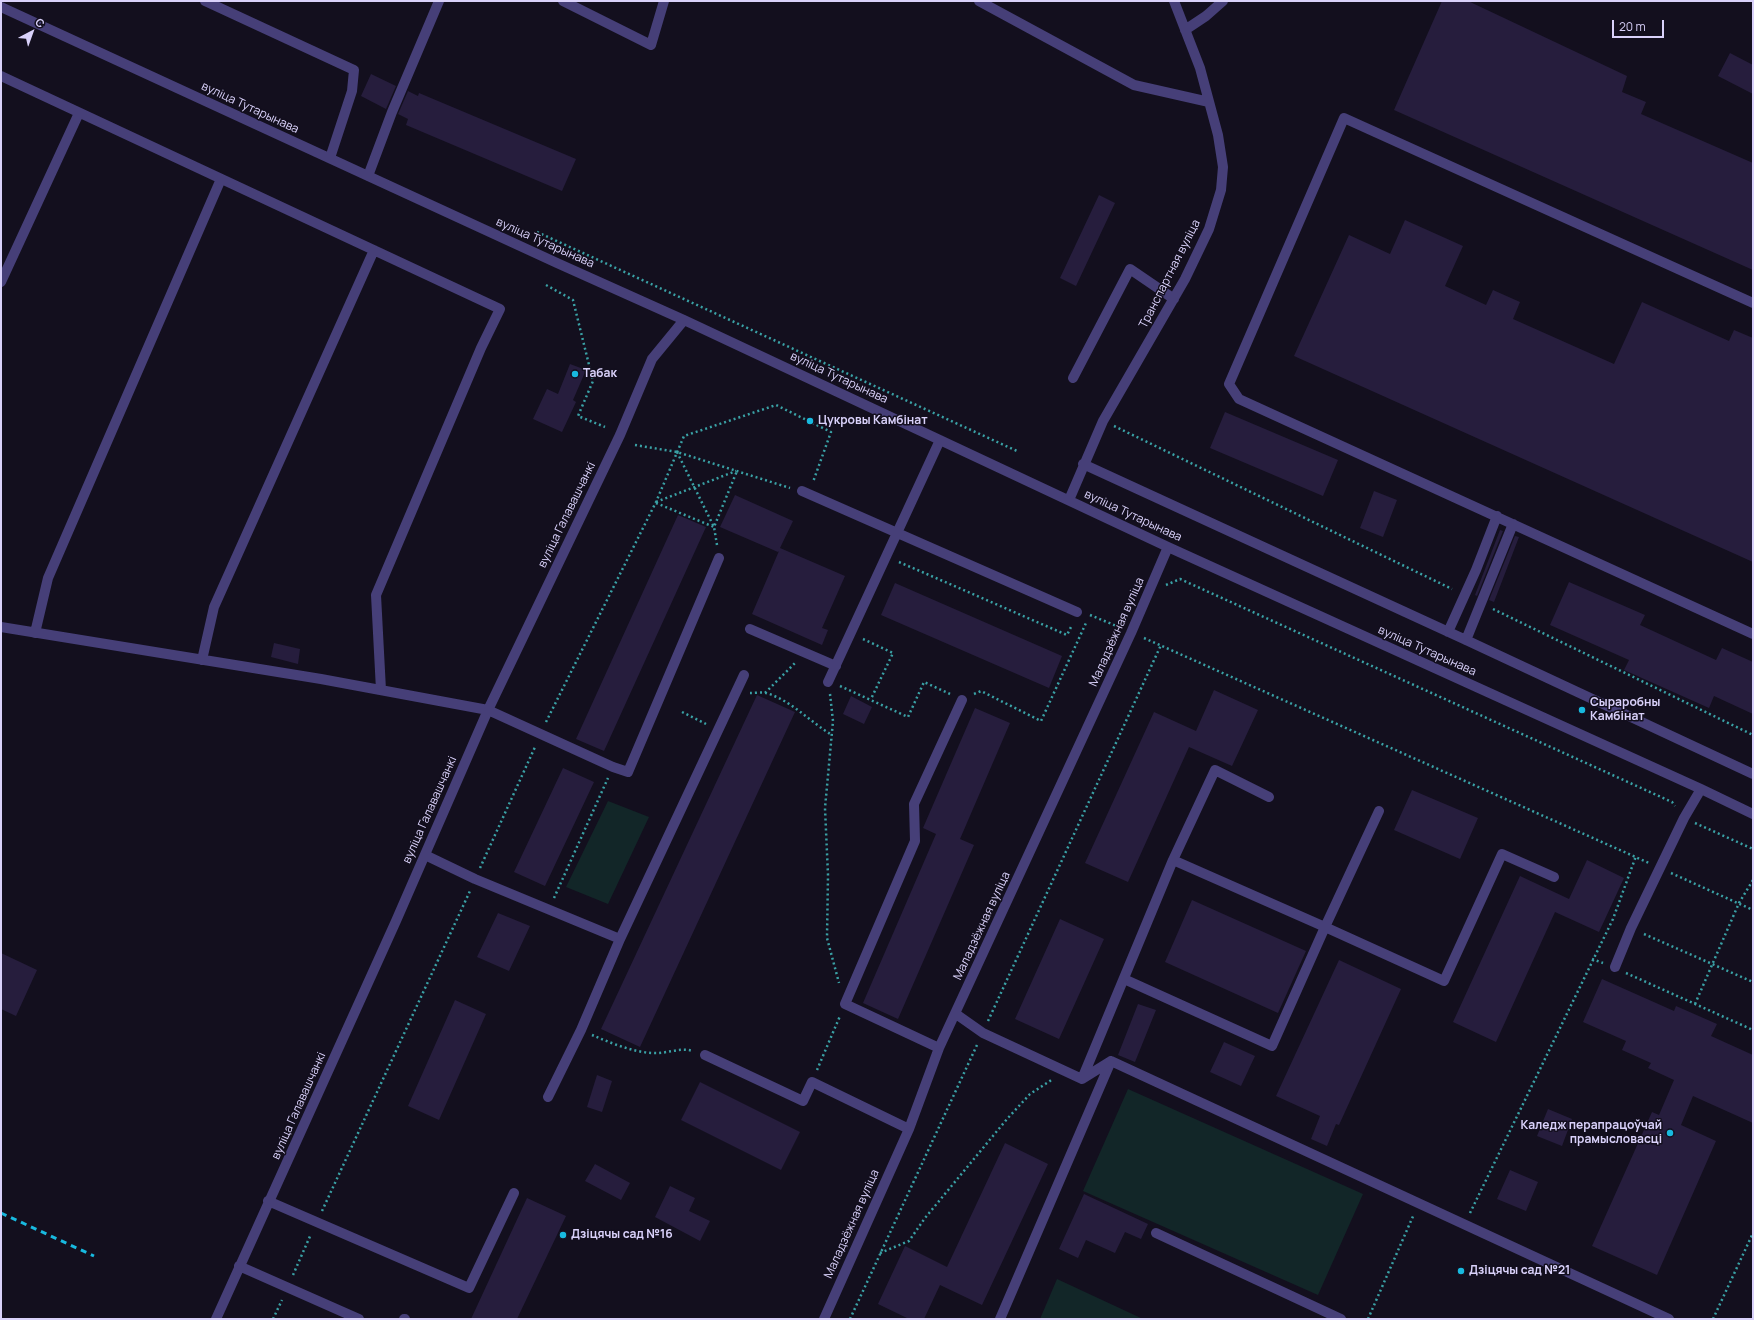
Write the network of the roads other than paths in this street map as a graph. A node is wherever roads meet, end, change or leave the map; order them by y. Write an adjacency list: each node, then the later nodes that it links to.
1 (205, 1): 13 (street)
2 (439, 1): 14 (street)
3 (563, 1): 4 (street)
4 (664, 1)
5 (979, 1): 11 (street)
6 (1174, 1): 9 (street, Транспартная вуліца)
7 (1223, 1): 9 (street)
8 (1, 7): 13 (street, вуліца Тутарынава)
9 (1185, 30): 11 (street, Транспартная вуліца)
10 (1, 76): 12 (street)
11 (1209, 102): 18 (street, Транспартная вуліца)
12 (79, 113): 15 (street); 17 (street)
13 (330, 158): 14 (street, вуліца Тутарынава)
14 (368, 176): 20 (street, вуліца Тутарынава)
15 (221, 179): 16 (street); 34 (street)
16 (374, 250): 38 (street); 42 (street)
17 (1, 282)
18 (1174, 299): 21 (street); 23 (street, Транспартная вуліца)
19 (1753, 303): 26 (street)
20 (684, 320): 22 (street, вуліца Тутарынава); 44 (street, вуліца Галавашчанкі)
21 (1074, 378)
22 (940, 440): 25 (street, вуліца Тутарынава); 28 (street)
23 (1083, 464): 25 (street, Транспартная вуліца); 35 (street)
24 (805, 492): 28 (street)
25 (1069, 500): 29 (street, вуліца Тутарынава)
26 (1497, 516): 27 (street); 35 (street)
27 (1513, 524): 36 (street); 37 (street)
28 (896, 534): 31 (street); 39 (street)
29 (1168, 547): 46 (street, вуліца Тутарынава); 57 (street, Маладзёжная вуліца)
30 (719, 558): 44 (street)
31 (1077, 612)
32 (1, 627): 34 (street)
33 (750, 629): 39 (street)
34 (36, 632): 38 (street)
35 (1448, 632): 37 (street)
36 (1753, 634)
37 (1466, 640): 45 (street)
38 (202, 660): 42 (street)
39 (836, 666): 41 (street)
40 (744, 675): 54 (street)
41 (828, 682)
42 (380, 690): 44 (street)
43 (962, 700): 58 (street)
44 (488, 710): 50 (street, вуліца Галавашчанкі)
45 (1753, 774)
46 (1701, 788): 49 (street, вуліца Тутарынава); 55 (street)
47 (1269, 797): 51 (street)
48 (1379, 811): 53 (street)
49 (1753, 814)
50 (424, 855): 54 (street); 65 (street, вуліца Галавашчанкі)
51 (1173, 860): 53 (street); 56 (street)
52 (1554, 877): 53 (street)
53 (1325, 927): 56 (street)
54 (620, 939): 62 (street)
55 (1615, 967)
56 (1124, 978): 61 (street)
57 (956, 1014): 58 (street, Маладзёжная вуліца); 61 (street)
58 (939, 1048): 63 (street, Маладзёжная вуліца)
59 (705, 1055): 63 (street)
60 (1111, 1061): 61 (street); 71 (street); 73 (street)
61 (1082, 1079)
62 (548, 1097)
63 (909, 1129): 70 (street, Маладзёжная вуліца)
64 (514, 1193): 65 (street)
65 (268, 1202): 67 (street, вуліца Галавашчанкі)
66 (1156, 1233): 72 (street)
67 (239, 1266): 68 (street, вуліца Галавашчанкі); 69 (street)
68 (216, 1319)
69 (360, 1319)
70 (824, 1319)
71 (1000, 1319)
72 (1341, 1319)
73 (1669, 1319)

